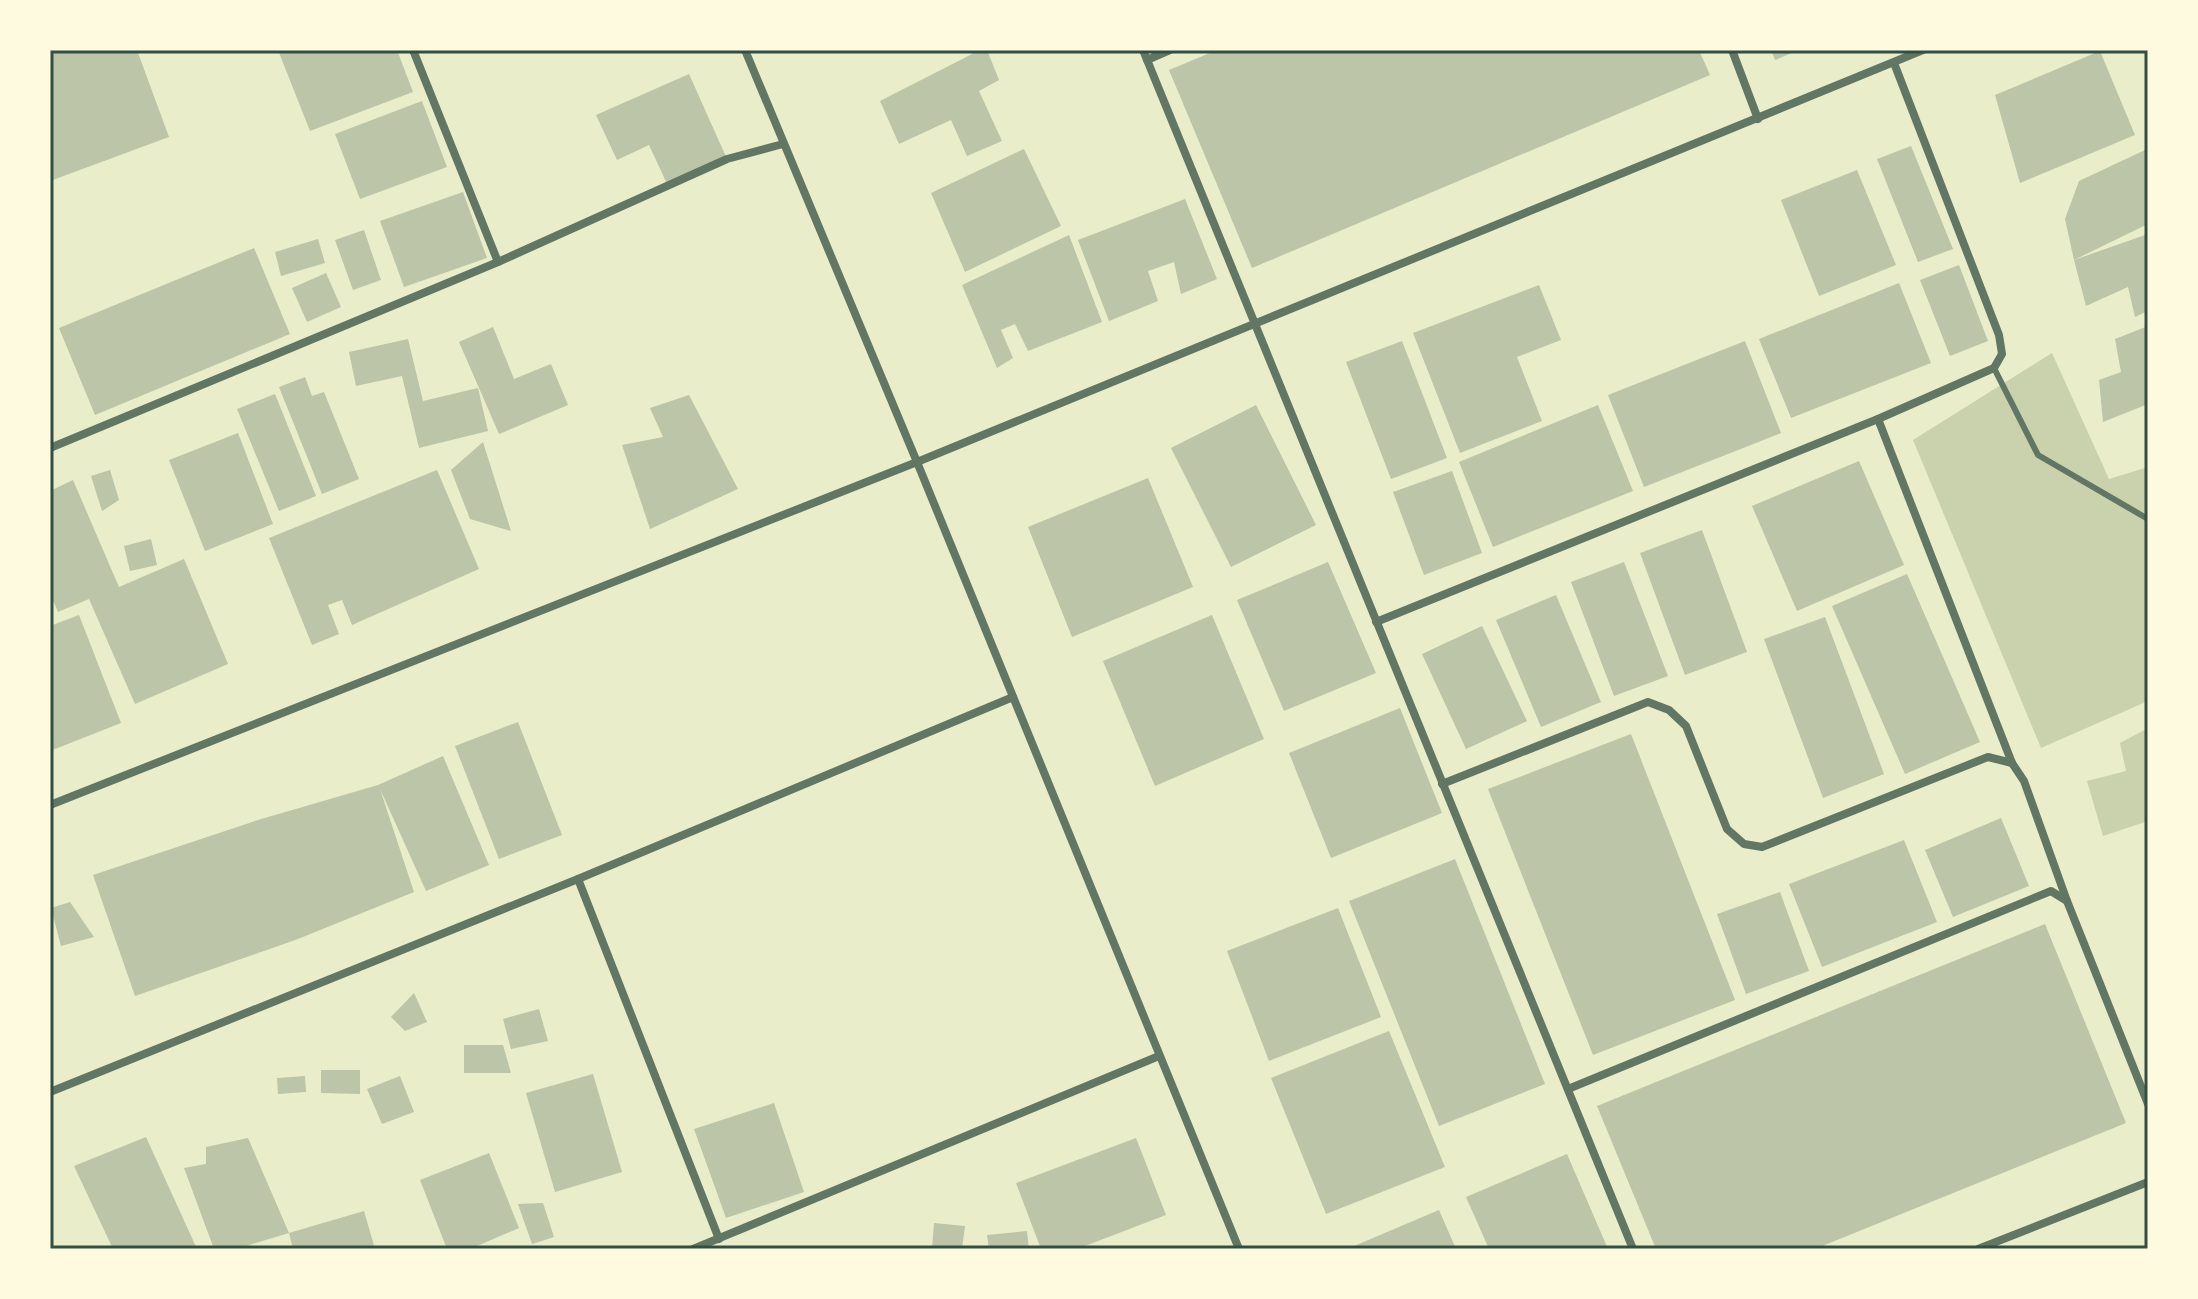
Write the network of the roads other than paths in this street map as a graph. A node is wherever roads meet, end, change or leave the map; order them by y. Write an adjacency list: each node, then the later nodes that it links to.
1 (413, 50): 11 (street)
2 (745, 50): 10 (street)
3 (1143, 50): 7 (street)
4 (1170, 50): 7 (street)
5 (1732, 50): 9 (street)
6 (1923, 50): 8 (street)
7 (1147, 60): 12 (street)
8 (1894, 63): 9 (street); 13 (street)
9 (1758, 119): 12 (street)
10 (783, 144): 11 (street); 16 (street)
11 (498, 262): 15 (street)
12 (1254, 325): 16 (street); 18 (street)
13 (1994, 368): 14 (street); 17 (lane)
14 (1878, 419): 18 (street); 20 (street)
15 (50, 448)
16 (917, 462): 19 (street); 22 (street)
17 (2148, 519)
18 (1376, 622): 21 (street)
19 (1013, 697): 23 (street); 25 (street)
20 (2012, 763): 21 (street); 24 (street)
21 (1442, 784): 26 (street)
22 (50, 805)
23 (578, 879): 27 (street); 30 (street)
24 (2067, 901): 26 (street); 28 (street)
25 (1159, 1056): 30 (street); 32 (street)
26 (1568, 1089): 33 (street)
27 (50, 1092)
28 (2148, 1104)
29 (2148, 1182): 34 (street)
30 (719, 1239): 31 (street)
31 (693, 1249)
32 (1239, 1249)
33 (1633, 1249)
34 (1978, 1249)

